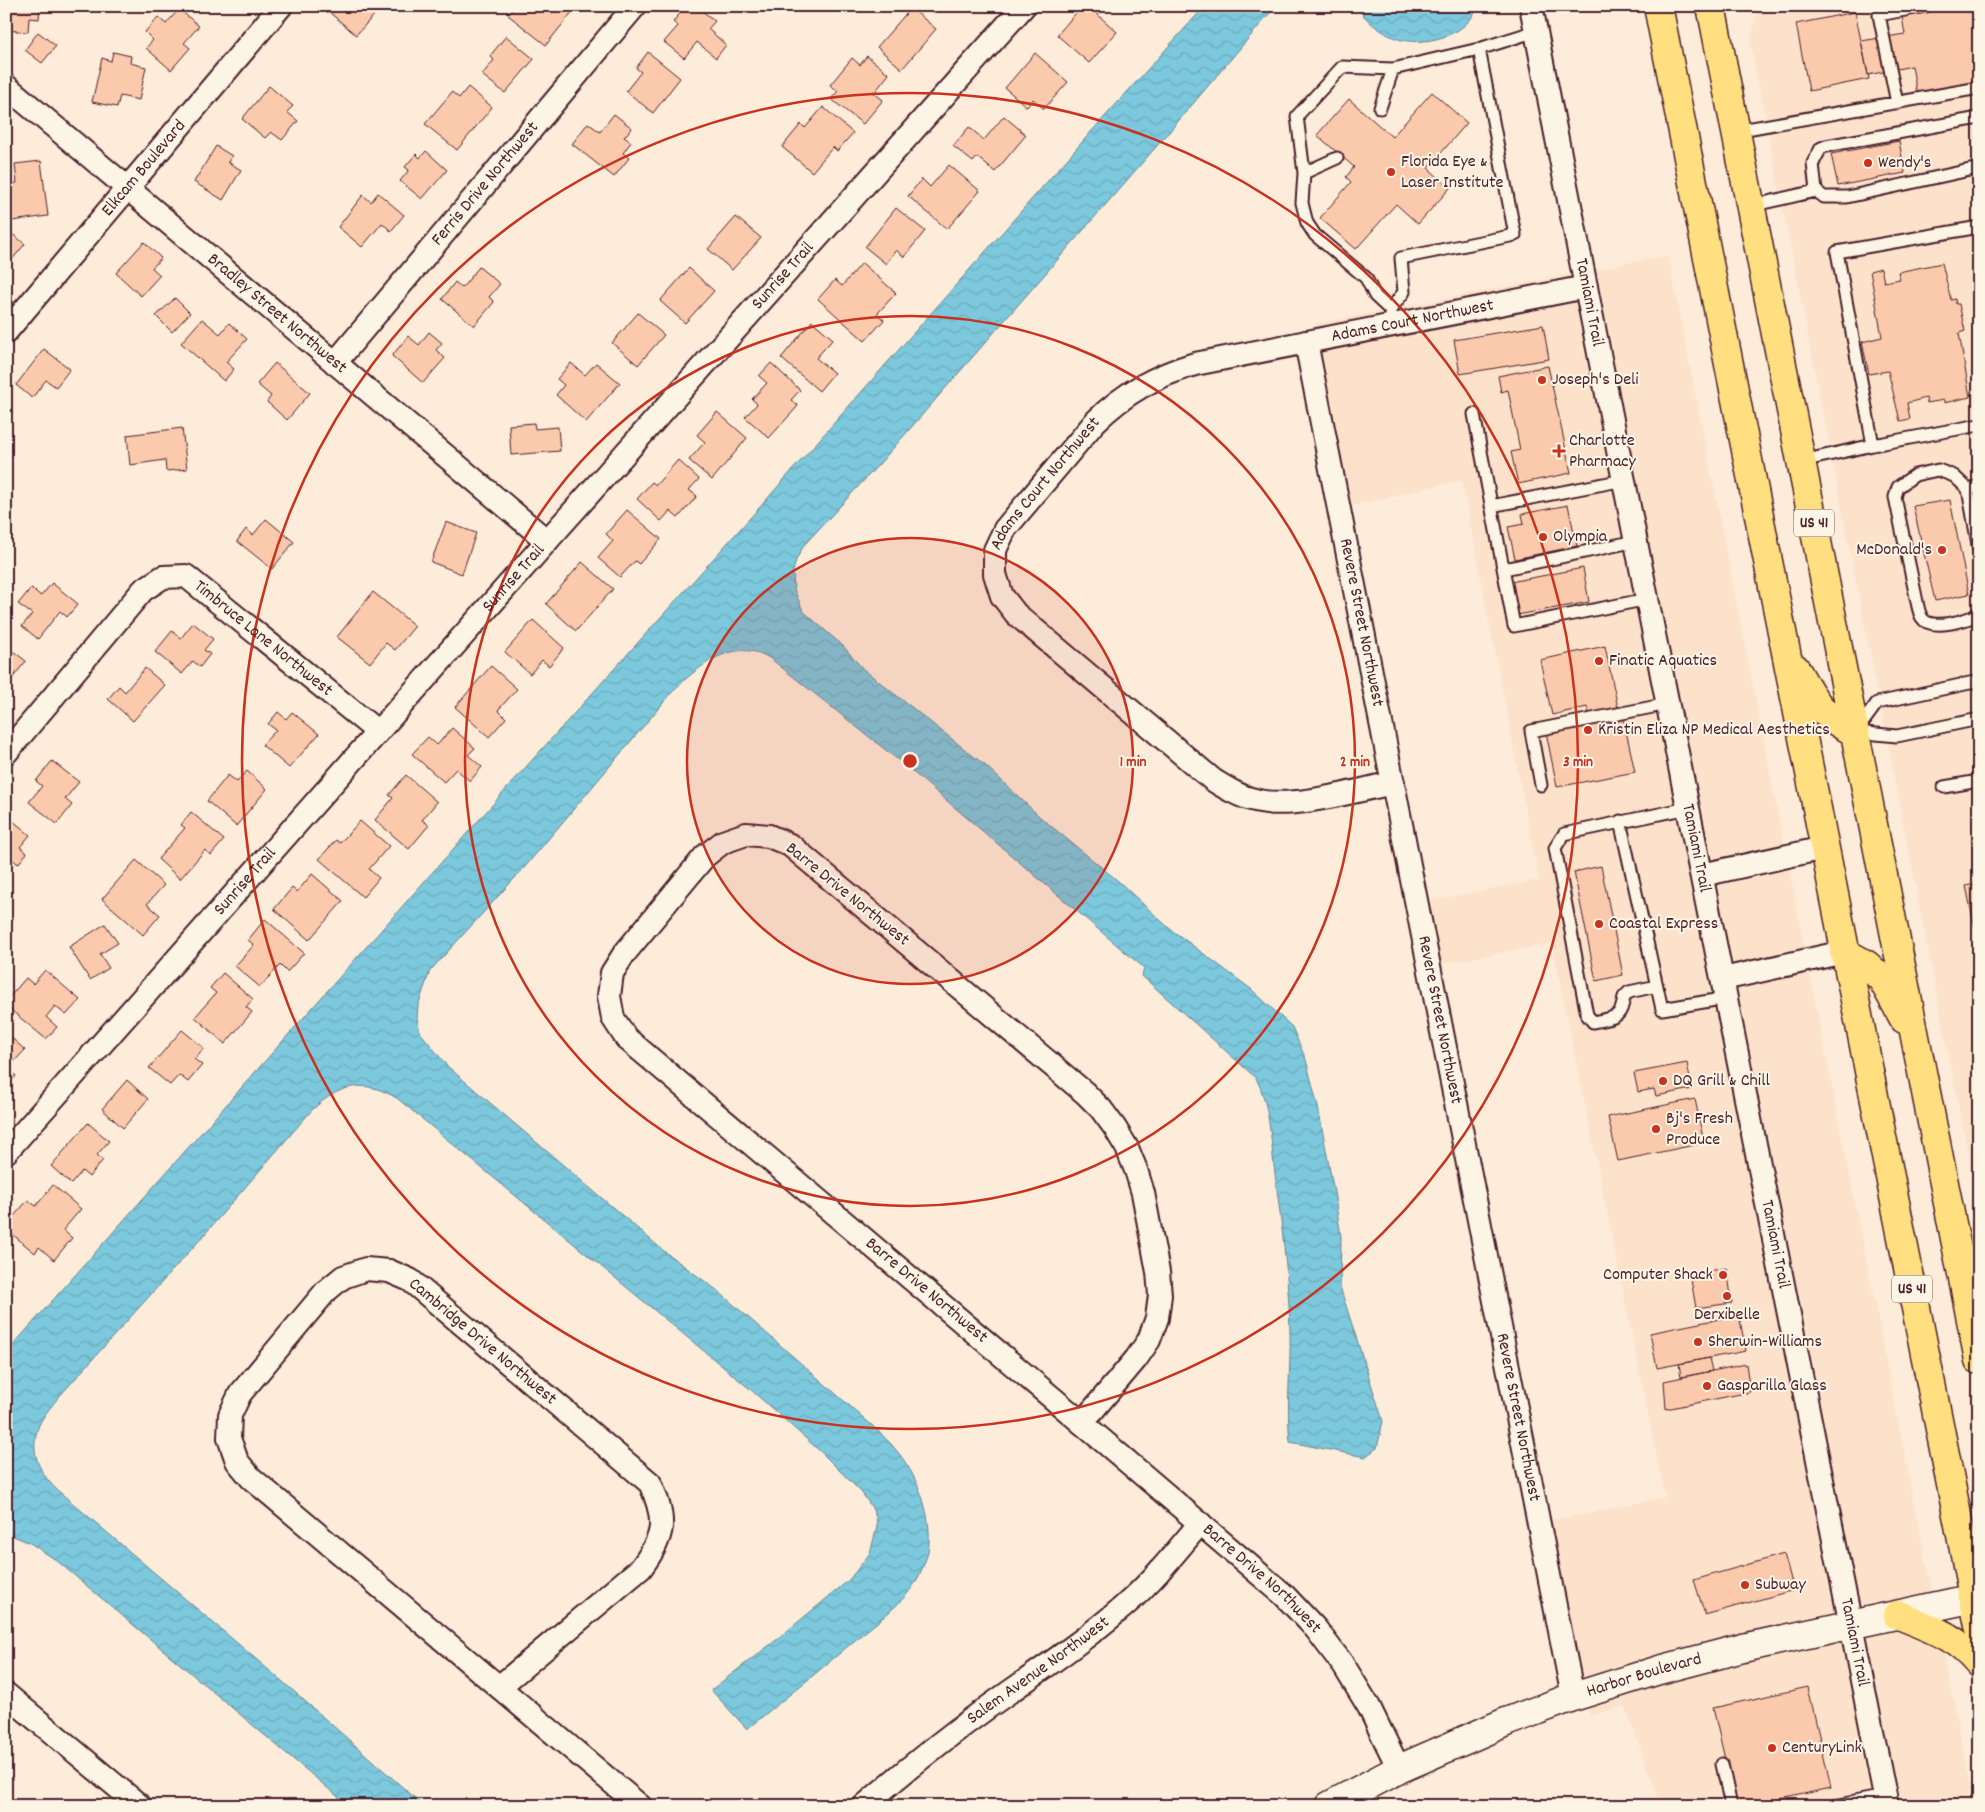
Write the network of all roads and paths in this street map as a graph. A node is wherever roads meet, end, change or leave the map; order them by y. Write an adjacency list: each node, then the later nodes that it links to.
1 (281, 6): 21 (street, Elkcam Boulevard)
2 (635, 6): 29 (street, Ferris Drive Northwest)
3 (1024, 6): 37 (street, Sunrise Trail)
4 (1658, 6): 43 (main road, US 41)
5 (1710, 6): 17 (main road, US 41)
6 (1926, 6): 8 (lane)
7 (1534, 7): 9 (street, Tamiami Trail)
8 (1901, 9): 14 (lane)
9 (1536, 31): 10 (lane); 25 (street, Tamiami Trail)
10 (1479, 49): 11 (lane); 26 (lane)
11 (1393, 69): 15 (lane); 20 (lane)
12 (6, 86): 21 (street, Bradley Street Northwest)
13 (1979, 88): 14 (lane)
14 (1897, 104): 17 (lane)
15 (1380, 108)
16 (1979, 118): 22 (lane)
17 (1735, 131): 23 (main road, US 41)
18 (1337, 158): 20 (lane)
19 (1979, 168): 22 (lane)
20 (1304, 173): 26 (lane)
21 (127, 188): 27 (street, Elkcam Boulevard); 29 (street, Bradley Street Northwest)
22 (1816, 191): 23 (lane)
23 (1750, 206): 33 (main road, US 41)
24 (1979, 227): 32 (lane)
25 (1586, 287): 26 (street, Adams Court Northwest); 34 (street, Tamiami Trail)
26 (1392, 317): 28 (street, Adams Court Northwest)
27 (6, 332)
28 (1306, 342): 51 (street, Revere Street Northwest); 51 (street, Adams Court Northwest)
29 (335, 363): 37 (street, Bradley Street Northwest)
30 (1474, 414): 36 (lane)
31 (1979, 425): 32 (lane)
32 (1873, 445): 33 (lane)
33 (1801, 461): 48 (main road, US 41)
34 (1624, 480): 36 (lane); 38 (street, Tamiami Trail)
35 (1973, 487): 39 (lane); 42 (lane)
36 (1492, 506): 40 (lane)
37 (547, 541): 47 (street, Sunrise Trail)
38 (1636, 541): 40 (lane); 41 (street, Tamiami Trail)
39 (1979, 550)
40 (1504, 569): 41 (lane)
41 (1648, 599): 45 (street, Tamiami Trail)
42 (1979, 613)
43 (1784, 650): 48 (main road); 56 (main road, US 41)
44 (1979, 681): 48 (lane)
45 (1668, 704): 52 (lane); 54 (street, Tamiami Trail)
46 (1979, 719): 48 (lane)
47 (378, 732): 49 (street, Timbruce Lane Northwest); 62 (street, Sunrise Trail)
48 (1855, 732): 61 (main road, US 41)
49 (6, 753)
50 (1979, 781): 53 (lane)
51 (1393, 783): 74 (street, Revere Street Northwest)
52 (1542, 785)
53 (1944, 788)
54 (1688, 808): 55 (lane); 57 (street, Tamiami Trail)
55 (1620, 821): 59 (lane); 59 (lane)
56 (1824, 848): 57 (street); 58 (main road, US 41)
57 (1702, 875): 60 (street, Tamiami Trail)
58 (1844, 952): 60 (street); 61 (main road); 67 (main road, US 41)
59 (1657, 986): 60 (lane)
60 (1725, 988): 69 (street, Tamiami Trail)
61 (1916, 1040): 63 (main road, US 41)
62 (6, 1152)
63 (1974, 1319): 64 (main road, US 41)
64 (1979, 1360)
65 (1082, 1423): 65 (street, Barre Drive Northwest); 66 (street, Barre Drive Northwest)
66 (1200, 1523): 76 (street, Barre Drive Northwest); 80 (street, Salem Avenue Northwest)
67 (1976, 1598): 68 (street, Harbor Boulevard); 70 (main road, US 41)
68 (1898, 1615): 69 (street, Harbor Boulevard); 71 (main road)
69 (1851, 1625): 74 (street, Harbor Boulevard); 77 (street, Tamiami Trail)
70 (1979, 1626)
71 (1979, 1664)
72 (498, 1687): 72 (street, Cambridge Drive Northwest); 79 (street, Cambridge Drive Northwest)
73 (6, 1694): 78 (street)
74 (1573, 1697): 76 (street, Harbor Boulevard)
75 (1722, 1764): 82 (lane)
76 (1399, 1770): 81 (street, Harbor Boulevard)
77 (1886, 1801): 83 (lane)
78 (140, 1806)
79 (640, 1806)
80 (864, 1806)
81 (1329, 1806)
82 (1732, 1806)
83 (1833, 1806)

